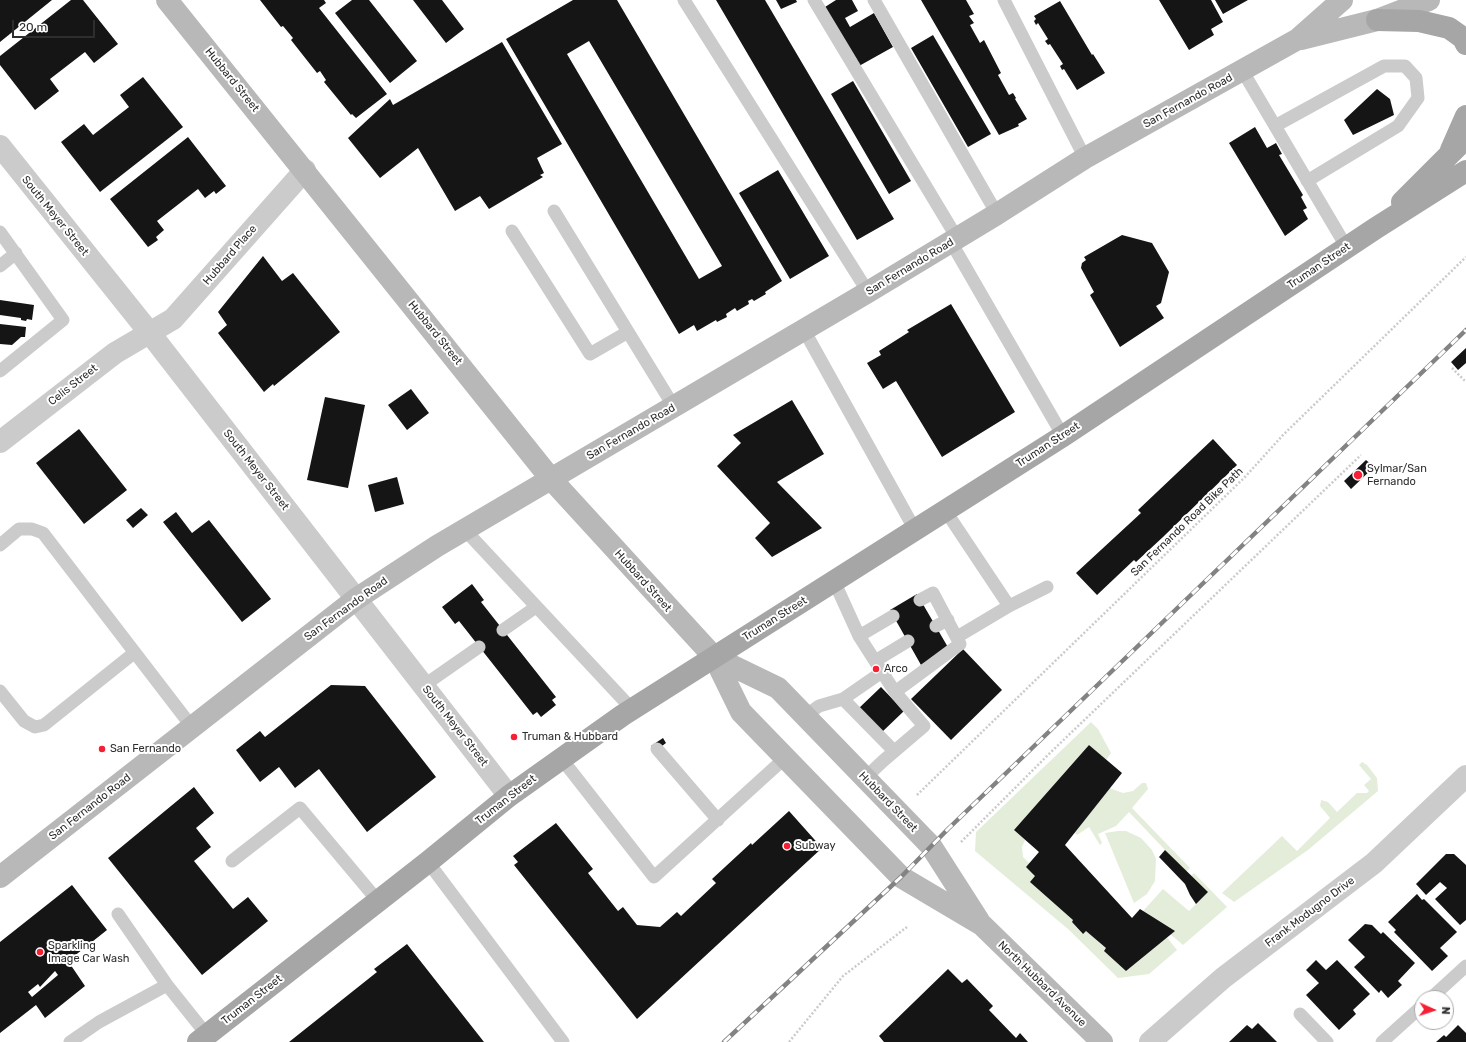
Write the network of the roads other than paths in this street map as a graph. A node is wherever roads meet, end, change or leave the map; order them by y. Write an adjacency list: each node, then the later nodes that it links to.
1 (167, 0): 18 (main road, Hubbard Street)
2 (684, 0): 30 (lane)
3 (814, 0): 26 (lane)
4 (874, 0): 22 (lane)
5 (1004, 0): 17 (lane)
6 (1342, 0): 9 (main road, San Fernando Road)
7 (1429, 0): 8 (main road, San Fernando Road)
8 (1377, 20): 9 (main road, San Fernando Road); 10 (main road)
9 (1298, 39): 11 (main road, San Fernando Road)
10 (1466, 44)
11 (1242, 70): 13 (lane); 17 (main road, San Fernando Road)
12 (1466, 116): 16 (main road)
13 (1275, 126): 20 (lane); 20 (lane)
14 (1466, 138): 16 (main road, Truman Street)
15 (0, 146): 32 (street, South Meyer Street)
16 (1449, 154): 23 (main road, Truman Street)
17 (1085, 158): 22 (main road, San Fernando Road)
18 (305, 170): 32 (street, Hubbard Place); 38 (main road, Hubbard Street)
19 (1466, 171): 23 (main road, Truman Street)
20 (1307, 181): 27 (lane)
21 (554, 211): 33 (lane)
22 (997, 214): 26 (main road, San Fernando Road)
23 (1376, 228): 27 (main road, Truman Street)
24 (512, 231): 33 (lane)
25 (0, 232): 28 (lane)
26 (954, 240): 30 (main road, San Fernando Road); 36 (lane)
27 (1347, 248): 36 (main road, Truman Street)
28 (16, 253): 29 (lane); 34 (lane)
29 (0, 266)
30 (868, 292): 31 (main road, San Fernando Road)
31 (804, 330): 35 (main road, San Fernando Road); 41 (lane)
32 (149, 332): 37 (street, Celis Street); 45 (street, South Meyer Street)
33 (628, 332): 35 (lane)
34 (0, 371)
35 (674, 407): 38 (main road, San Fernando Road)
36 (1062, 436): 39 (main road, Truman Street)
37 (0, 442)
38 (551, 479): 40 (main road, San Fernando Road); 58 (main road, Hubbard Street)
39 (945, 510): 41 (main road, Truman Street); 47 (lane)
40 (464, 529): 45 (main road, San Fernando Road); 48 (lane)
41 (915, 530): 43 (main road, Truman Street)
42 (0, 545): 57 (lane)
43 (834, 581): 53 (lane); 58 (main road, Truman Street)
44 (1047, 587): 47 (lane)
45 (356, 599): 61 (street, South Meyer Street); 67 (main road, San Fernando Road)
46 (920, 600): 50 (lane)
47 (1009, 606): 54 (lane)
48 (536, 607): 52 (lane); 65 (lane)
49 (893, 616): 53 (lane)
50 (948, 620): 51 (lane); 54 (lane)
51 (936, 626)
52 (503, 630)
53 (860, 636): 59 (lane)
54 (957, 637): 63 (lane)
55 (908, 641): 59 (lane)
56 (479, 647): 61 (lane)
57 (134, 653): 62 (lane); 67 (lane)
58 (714, 657): 65 (main road, Truman Street); 66 (main road, Hubbard Street); 71 (main road, Hubbard Street)
59 (875, 661): 60 (lane)
60 (882, 672): 63 (lane); 64 (lane)
61 (423, 686): 74 (street, South Meyer Street)
62 (0, 691)
63 (895, 692): 69 (lane)
64 (843, 699): 66 (lane); 69 (lane)
65 (632, 710): 70 (main road, Truman Street)
66 (805, 716): 73 (main road, Hubbard Street)
67 (192, 727): 80 (main road, San Fernando Road)
68 (657, 749): 75 (lane)
69 (894, 751): 73 (lane)
70 (562, 758): 74 (main road, Truman Street); 75 (lane)
71 (785, 758): 75 (lane); 79 (main road, Hubbard Street)
72 (1466, 776): 93 (street, Frank Modugno Drive)
73 (865, 778): 76 (main road, Hubbard Street)
74 (509, 796): 78 (main road, Truman Street)
75 (718, 820)
76 (931, 846): 83 (main road, North Hubbard Avenue)
77 (232, 861): 81 (lane)
78 (428, 862): 81 (main road, Truman Street); 91 (lane)
79 (901, 876): 83 (main road, North Hubbard Avenue)
80 (0, 877)
81 (378, 901): 89 (main road, Truman Street)
82 (118, 914): 85 (lane)
83 (982, 925): 92 (main road, North Hubbard Avenue)
84 (1466, 966): 86 (lane)
85 (167, 985): 89 (lane); 90 (lane)
86 (1440, 990)
87 (1414, 1013): 95 (lane)
88 (1300, 1014): 94 (lane)
89 (202, 1039)
90 (70, 1042)
91 (563, 1042)
92 (1102, 1042)
93 (1150, 1042)
94 (1327, 1042)
95 (1382, 1042)

